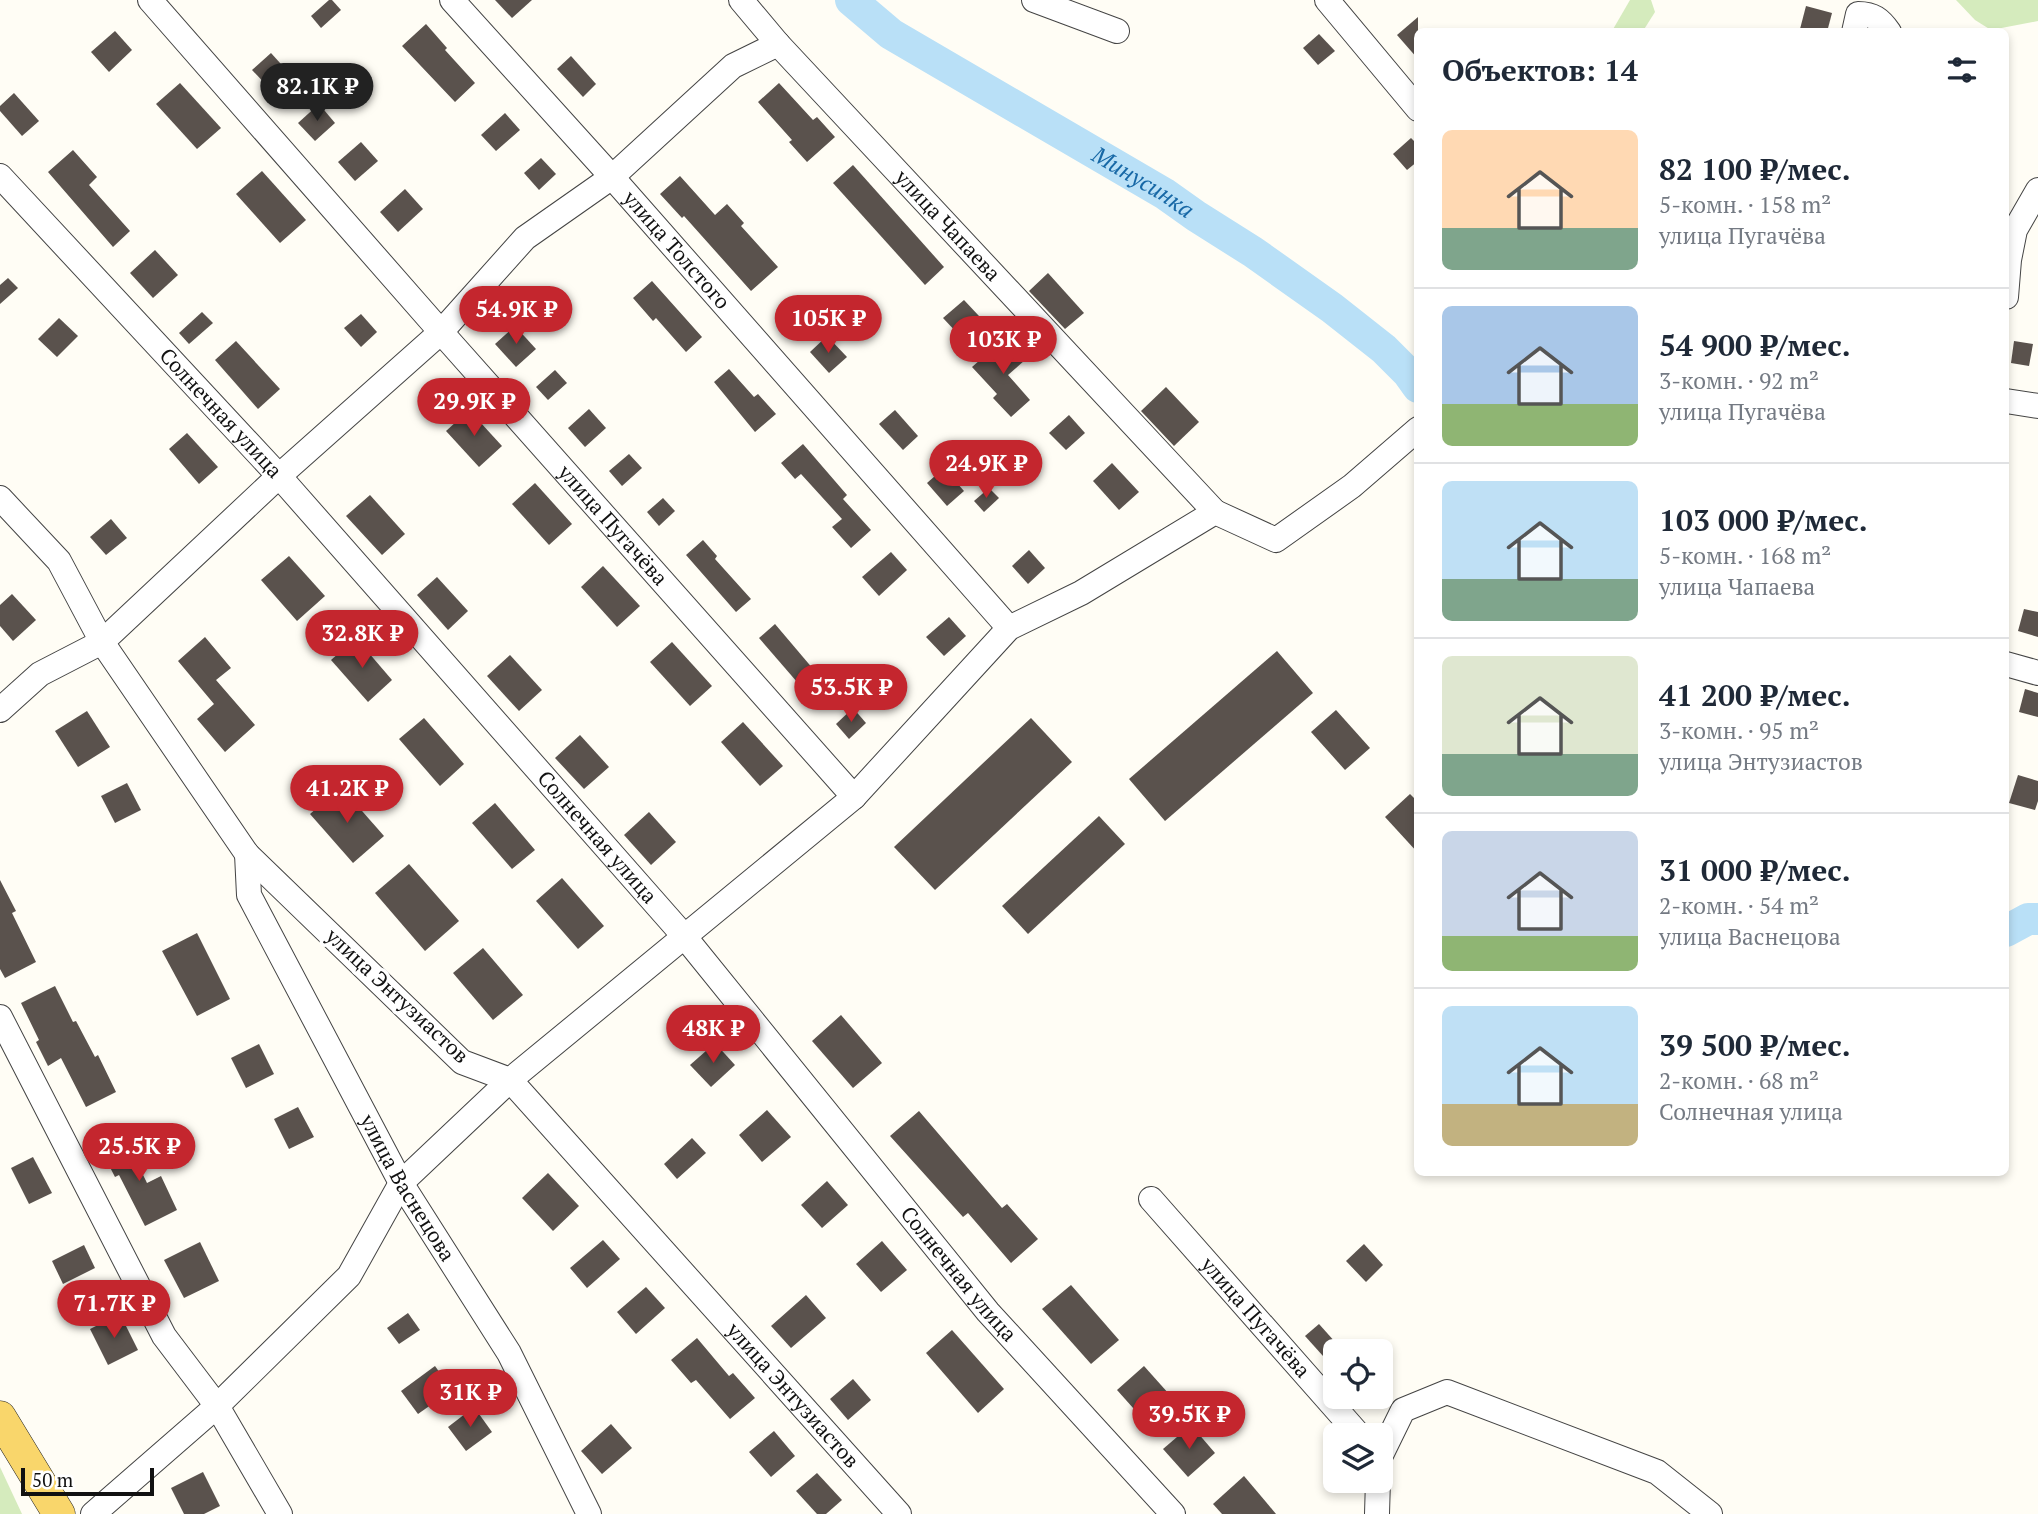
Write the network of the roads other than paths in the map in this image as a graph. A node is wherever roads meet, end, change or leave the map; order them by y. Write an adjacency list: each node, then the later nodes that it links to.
1 (150, 0): 15 (street, улица Пугачёва)
2 (452, 0): 12 (street, улица Толстого)
3 (741, 0): 9 (street, улица Чапаева)
4 (1034, 0): 8 (street)
5 (1327, 0): 10 (street)
6 (1856, 23): 7 (street)
7 (1887, 28)
8 (1117, 30)
9 (778, 44): 12 (street); 21 (street, улица Чапаева)
10 (1414, 104)
11 (0, 176): 19 (street, Солнечная улица)
12 (612, 177): 15 (street); 22 (street, улица Толстого)
13 (2038, 190): 14 (street)
14 (2009, 256)
15 (441, 332): 19 (street); 27 (street, улица Пугачёва)
16 (2009, 401): 17 (street)
17 (2038, 406)
18 (1414, 433): 21 (street)
19 (279, 476): 23 (street); 29 (street, Солнечная улица)
20 (0, 498): 23 (street, улица Энтузиастов)
21 (1215, 512): 22 (street)
22 (1009, 628): 27 (street)
23 (102, 642): 26 (street); 28 (street, улица Энтузиастов)
24 (2009, 665): 25 (street)
25 (2038, 673)
26 (0, 710)
27 (854, 797): 29 (street)
28 (247, 854): 31 (street, улица Энтузиастов); 32 (street, улица Васнецова)
29 (684, 936): 31 (street); 44 (street, Солнечная улица)
30 (0, 1017): 34 (street)
31 (510, 1080): 32 (street); 43 (street, улица Энтузиастов)
32 (401, 1183): 34 (street); 42 (street, улица Васнецова)
33 (1151, 1199): 36 (street, улица Пугачёва)
34 (217, 1406): 40 (street); 41 (street)
35 (0, 1417): 39 (main road)
36 (1348, 1423)
37 (1393, 1430): 46 (street)
38 (1378, 1493): 45 (street)
39 (59, 1514)
40 (93, 1514)
41 (280, 1514)
42 (589, 1514)
43 (899, 1514)
44 (1173, 1514)
45 (1377, 1514)
46 (1710, 1514)

